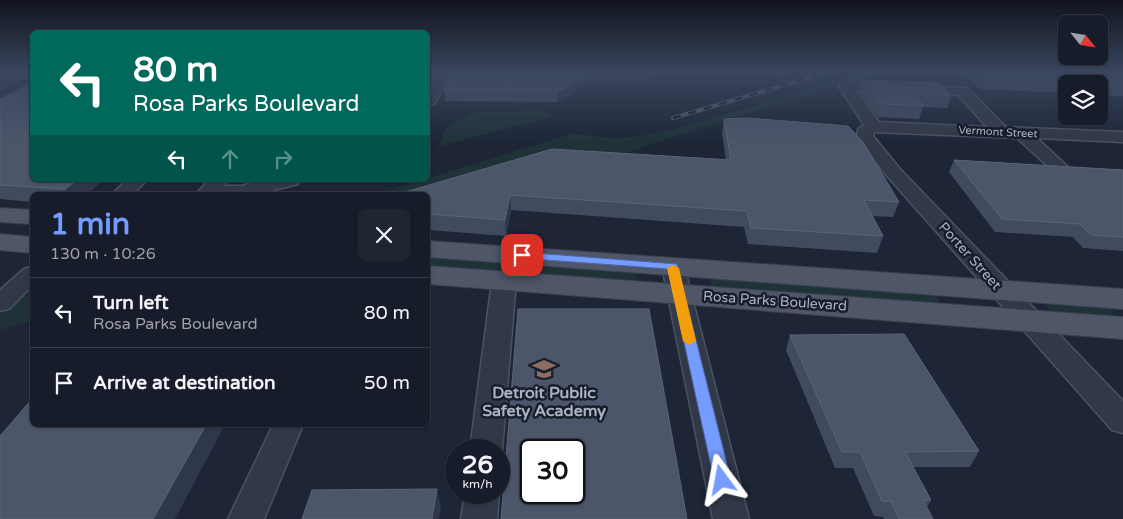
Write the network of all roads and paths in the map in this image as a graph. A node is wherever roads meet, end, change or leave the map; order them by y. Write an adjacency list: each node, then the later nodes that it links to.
1 (17, 96): 4 (main road)
2 (852, 96): 7 (street, Porter Street)
3 (967, 96): 6 (street, Porter Street)
4 (0, 106)
5 (924, 116): 6 (street)
6 (988, 118): 8 (street)
7 (861, 132): 8 (street, Vermont Street); 30 (street, Porter Street)
8 (1001, 132): 9 (street, Vermont Street)
9 (1021, 133): 10 (street, Vermont Street); 11 (street)
10 (1123, 138)
11 (1059, 167)
12 (136, 182): 15 (street)
13 (217, 182): 17 (street)
14 (280, 182): 18 (street)
15 (124, 192)
16 (208, 192): 19 (street)
17 (208, 192)
18 (244, 192)
19 (244, 192)
20 (0, 215): 21 (main road)
21 (30, 217)
22 (0, 242): 23 (main road)
23 (30, 245)
24 (430, 249): 27 (main road, Rosa Parks Boulevard)
25 (430, 275): 28 (main road, Rosa Parks Boulevard)
26 (30, 276): 32 (street)
27 (675, 280): 28 (main road, Rosa Parks Boulevard); 29 (main road, Rosa Parks Boulevard); 33 (main road, Rosa Parks Boulevard); 42 (street)
28 (504, 281): 38 (street)
29 (931, 285): 30 (main road, Rosa Parks Boulevard); 33 (main road)
30 (1000, 290): 31 (main road, Rosa Parks Boulevard); 34 (street, Porter Street)
31 (1123, 299)
32 (0, 303)
33 (952, 313): 34 (main road, Rosa Parks Boulevard)
34 (1030, 320): 35 (main road, Rosa Parks Boulevard); 36 (street, Porter Street)
35 (1123, 328)
36 (1123, 421)
37 (287, 427): 40 (street)
38 (487, 439)
39 (481, 504): 41 (street)
40 (246, 519)
41 (479, 519)
42 (731, 519)

